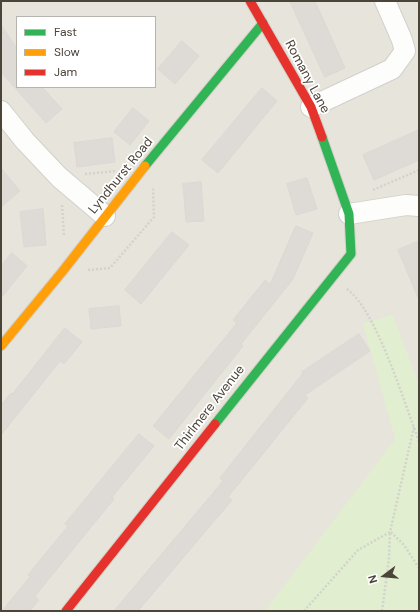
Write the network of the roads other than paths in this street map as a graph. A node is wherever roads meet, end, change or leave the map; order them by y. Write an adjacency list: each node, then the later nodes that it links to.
1 (250, 1): 3 (street, Romany Lane)
2 (385, 1): 4 (street)
3 (263, 23): 4 (street, Romany Lane); 8 (street, Lyndhurst Road)
4 (311, 107): 7 (street, Romany Lane)
5 (1, 111): 8 (street)
6 (419, 206): 7 (street)
7 (350, 214): 10 (street, Thirlmere Avenue)
8 (105, 216): 9 (street, Lyndhurst Road)
9 (1, 346)
10 (66, 611)

